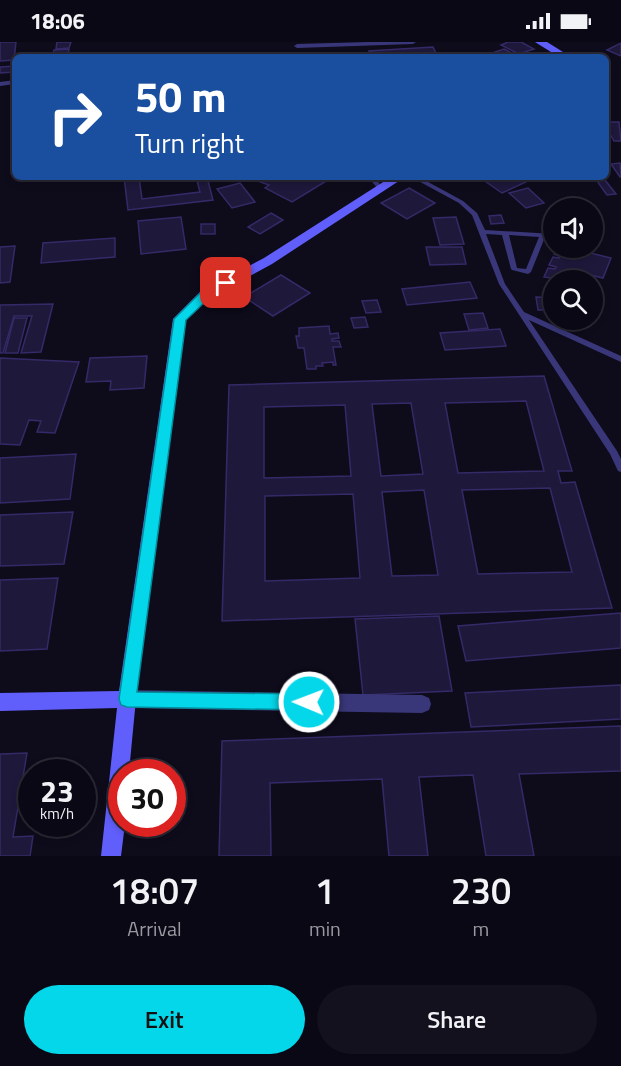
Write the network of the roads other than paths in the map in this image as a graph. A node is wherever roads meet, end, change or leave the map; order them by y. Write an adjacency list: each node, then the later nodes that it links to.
1 (413, 42): 3 (lane)
2 (540, 42): 4 (street)
3 (296, 44)
4 (561, 54)
5 (374, 180): 8 (lane)
6 (394, 180): 8 (street)
7 (420, 180): 9 (lane)
8 (381, 189): 15 (street)
9 (481, 232): 10 (lane); 12 (lane)
10 (505, 233): 11 (lane); 11 (lane)
11 (543, 235)
12 (520, 313): 13 (lane); 14 (lane)
13 (621, 358)
14 (621, 469)
15 (127, 699): 16 (street); 17 (street); 18 (street)
16 (0, 702)
17 (422, 704)
18 (111, 856)

